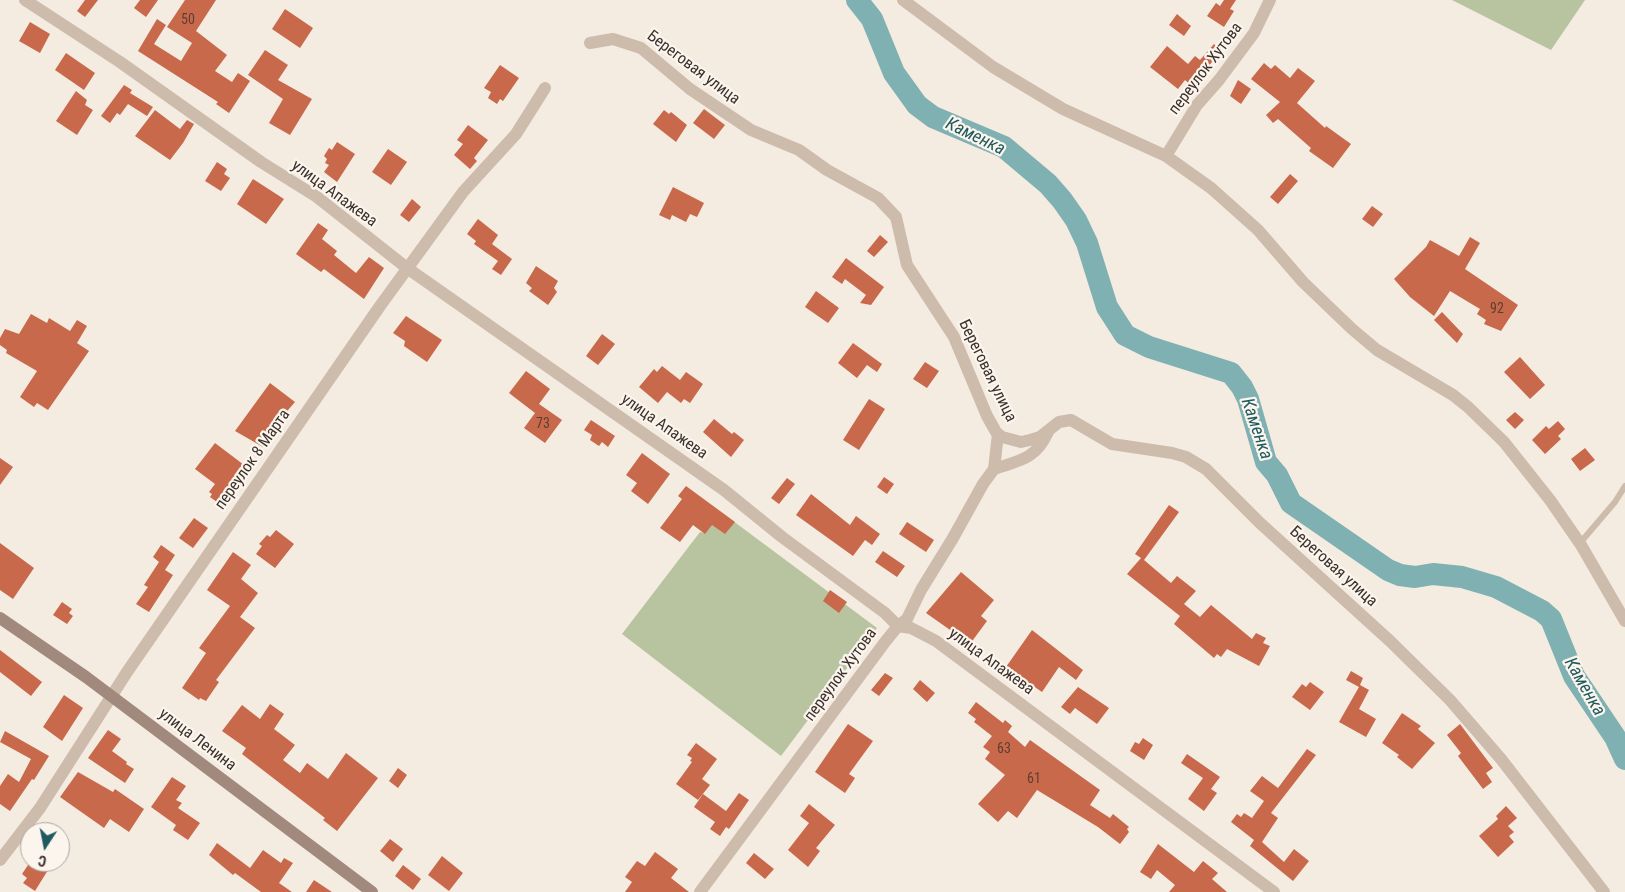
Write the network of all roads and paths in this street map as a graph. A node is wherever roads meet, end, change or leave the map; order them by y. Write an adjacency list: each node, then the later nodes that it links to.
1 (25, 0): 7 (street, улица Апажева)
2 (903, 0): 6 (street)
3 (1270, 0): 6 (street, переулок Хутова)
4 (590, 43): 9 (street, Береговая улица)
5 (544, 88): 7 (street, переулок 8 Марта)
6 (1166, 156): 12 (street)
7 (407, 268): 15 (street, улица Апажева); 16 (street, переулок 8 Марта)
8 (1048, 432): 9 (street, Береговая улица); 10 (street); 21 (street, Береговая улица)
9 (998, 434): 10 (street)
10 (994, 469): 15 (street, переулок Хутова)
11 (1625, 486): 12 (lane)
12 (1580, 544): 14 (street)
13 (0, 618): 16 (street, улица Ленина)
14 (1625, 620)
15 (898, 626): 19 (street, переулок Хутова); 20 (street, улица Апажева)
16 (111, 696): 17 (street, переулок 8 Марта); 18 (street, улица Ленина)
17 (0, 860)
18 (372, 892)
19 (700, 892)
20 (1274, 892)
21 (1604, 892)

